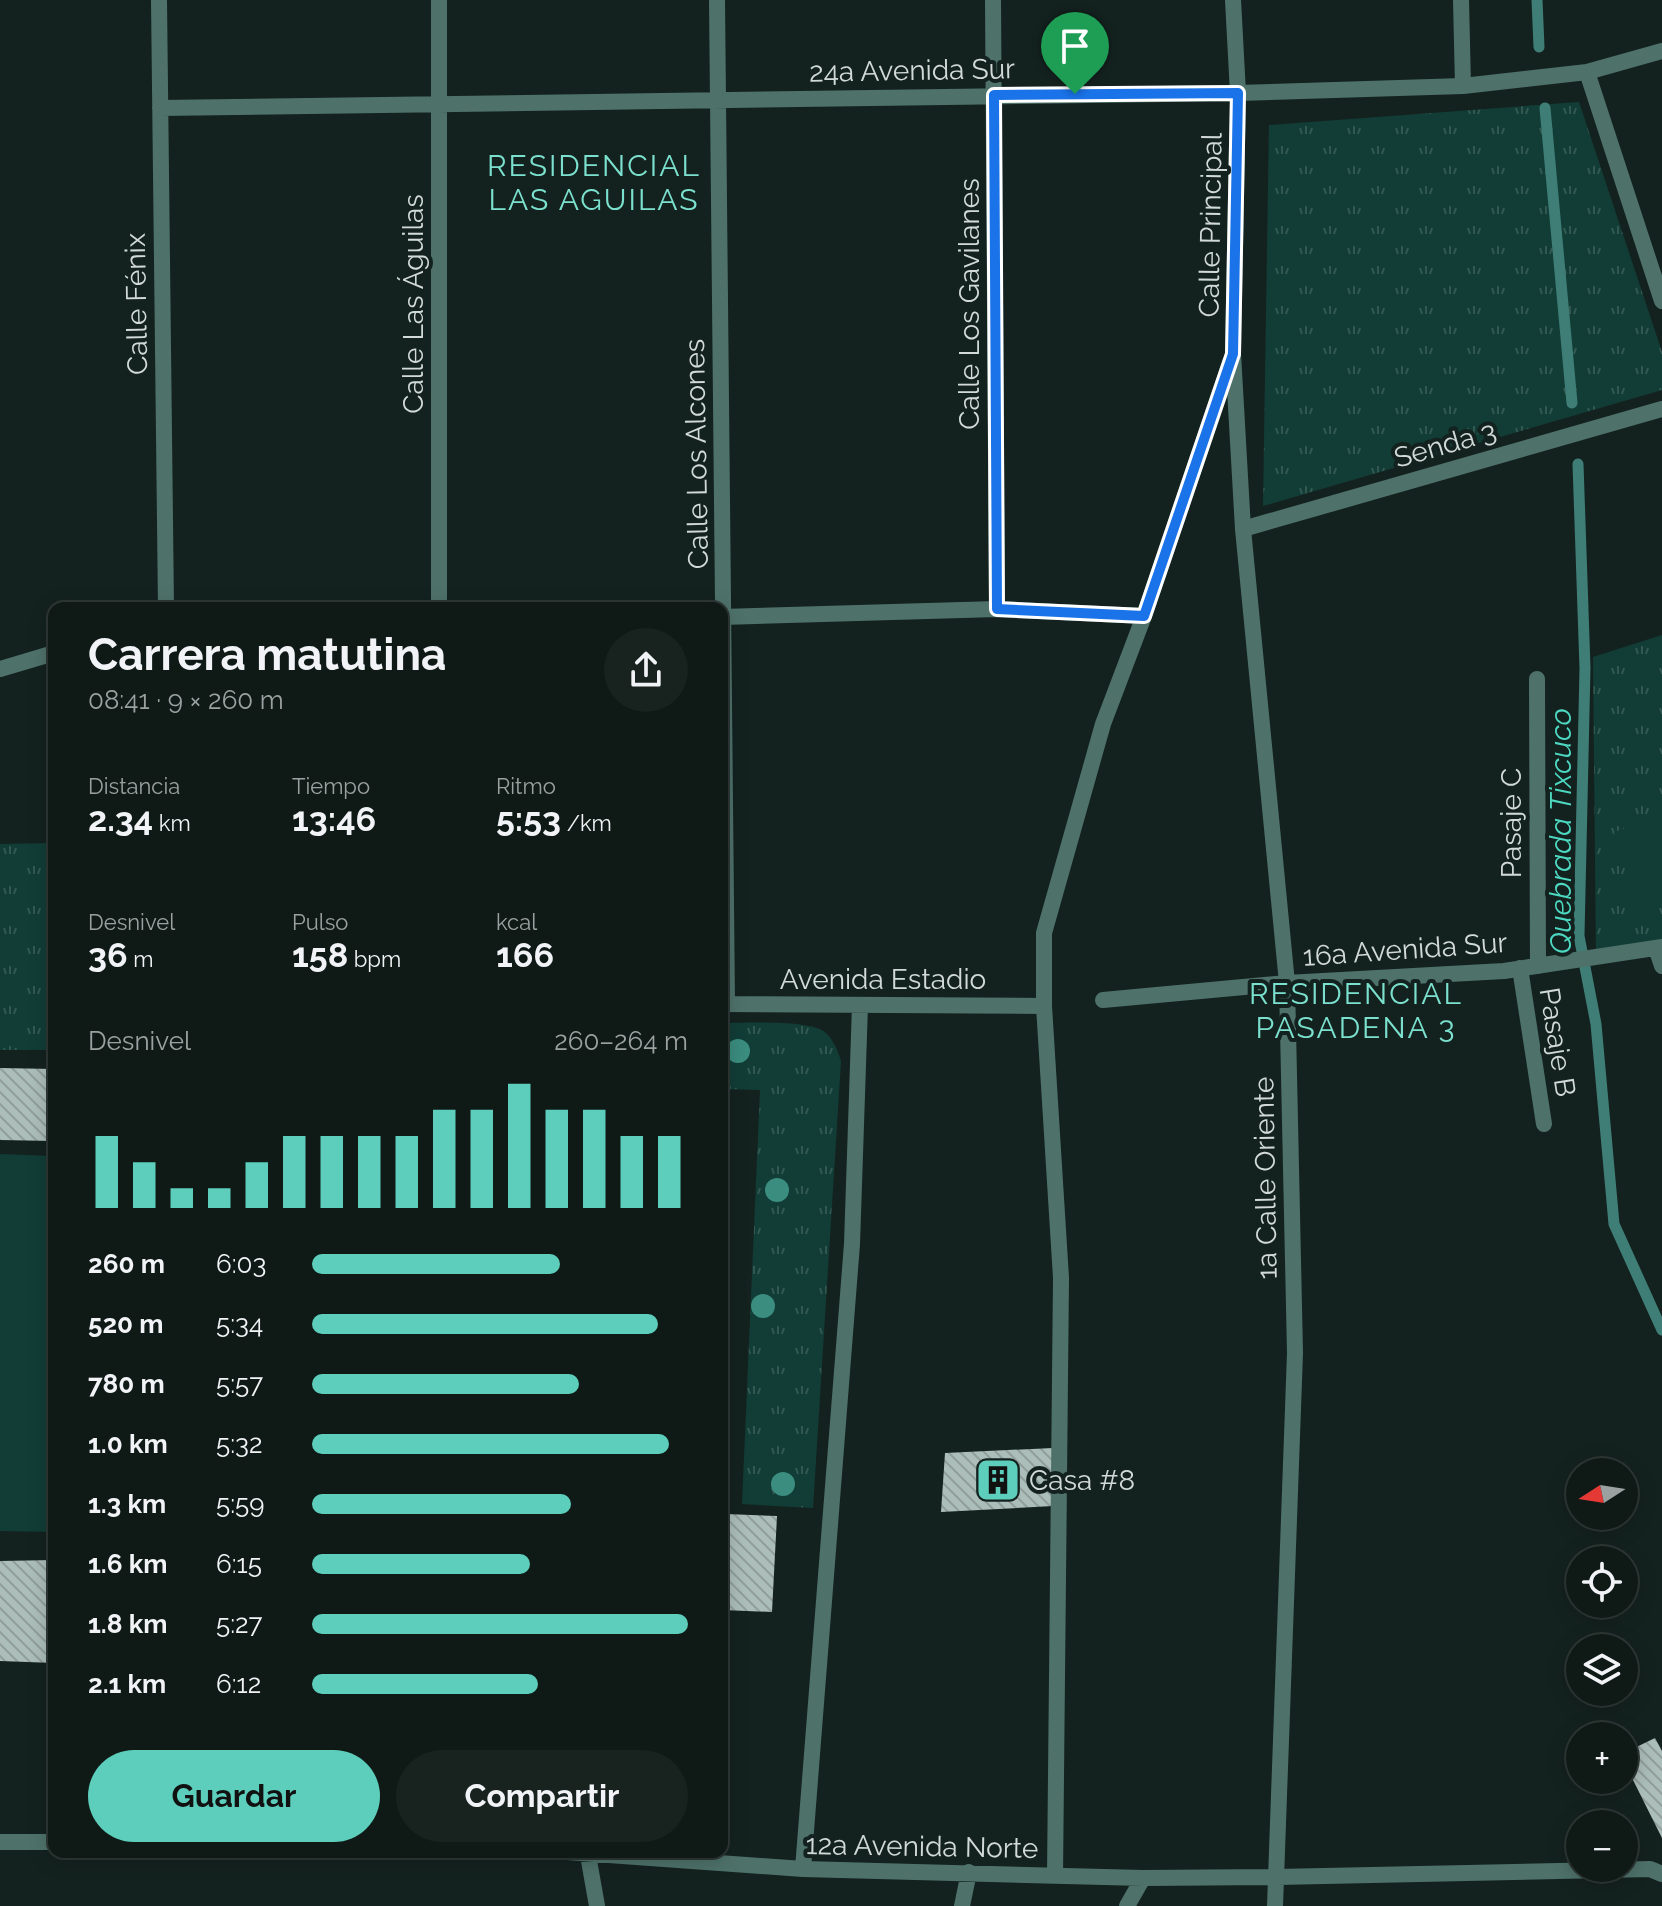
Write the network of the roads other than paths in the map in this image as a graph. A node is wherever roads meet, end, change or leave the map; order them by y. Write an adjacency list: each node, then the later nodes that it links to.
1 (159, 0): 14 (street, Calle Fénix)
2 (439, 0): 13 (street, Calle Las Águilas)
3 (717, 0): 12 (street, Calle Los Alcones)
4 (993, 0): 11 (street, Calle Los Gavilanes)
5 (1233, 0): 10 (street, Calle Principal)
6 (1461, 0): 9 (street)
7 (1662, 51): 8 (street, 24a Avenida Sur)
8 (1587, 72): 9 (street, 24a Avenida Sur); 15 (street)
9 (1463, 86): 10 (street, 24a Avenida Sur)
10 (1238, 93): 11 (street, 24a Avenida Sur); 16 (street, Calle Principal)
11 (994, 95): 12 (street, 24a Avenida Sur); 22 (street, Calle Los Gavilanes)
12 (718, 98): 13 (street, 24a Avenida Sur); 21 (street, Calle Los Alcones)
13 (439, 104): 14 (street, 24a Avenida Sur); 20 (street, Calle Las Águilas)
14 (160, 108): 19 (street, Calle Fénix)
15 (1662, 301)
16 (1233, 354): 18 (street, 1a Calle Oriente); 23 (street)
17 (1662, 409): 18 (street, Senda 3)
18 (1243, 529): 32 (street, 1a Calle Oriente)
19 (166, 602)
20 (439, 602)
21 (722, 602)
22 (997, 609): 23 (street); 24 (street)
23 (1144, 616): 36 (street)
24 (728, 617)
25 (48, 655): 26 (street)
26 (0, 669)
27 (1537, 679): 29 (street, Pasaje C)
28 (1659, 948): 29 (street, 16a Avenida Sur); 30 (street)
29 (1546, 964): 31 (street, 16a Avenida Sur)
30 (1662, 966)
31 (1520, 968): 32 (street, 16a Avenida Sur); 37 (street, Pasaje B)
32 (1287, 983): 33 (street, 16a Avenida Sur); 46 (street, 1a Calle Oriente)
33 (1103, 1000)
34 (728, 1004): 35 (street, Avenida Estadio)
35 (860, 1005): 36 (street, Avenida Estadio); 42 (street)
36 (1044, 1006): 45 (street)
37 (1544, 1124)
38 (0, 1842): 39 (street)
39 (48, 1842)
40 (589, 1858): 48 (street)
41 (634, 1858): 42 (street, 12a Avenida Norte)
42 (803, 1869): 43 (street, 12a Avenida Norte)
43 (969, 1872): 45 (street, 12a Avenida Norte); 49 (street)
44 (1662, 1874): 46 (street, 12a Avenida Norte)
45 (1055, 1876): 47 (street, 12a Avenida Norte)
46 (1277, 1877): 47 (street, 12a Avenida Norte); 51 (street, 1a Calle Oriente)
47 (1143, 1878): 50 (street)
48 (597, 1906)
49 (962, 1906)
50 (1127, 1906)
51 (1275, 1906)

